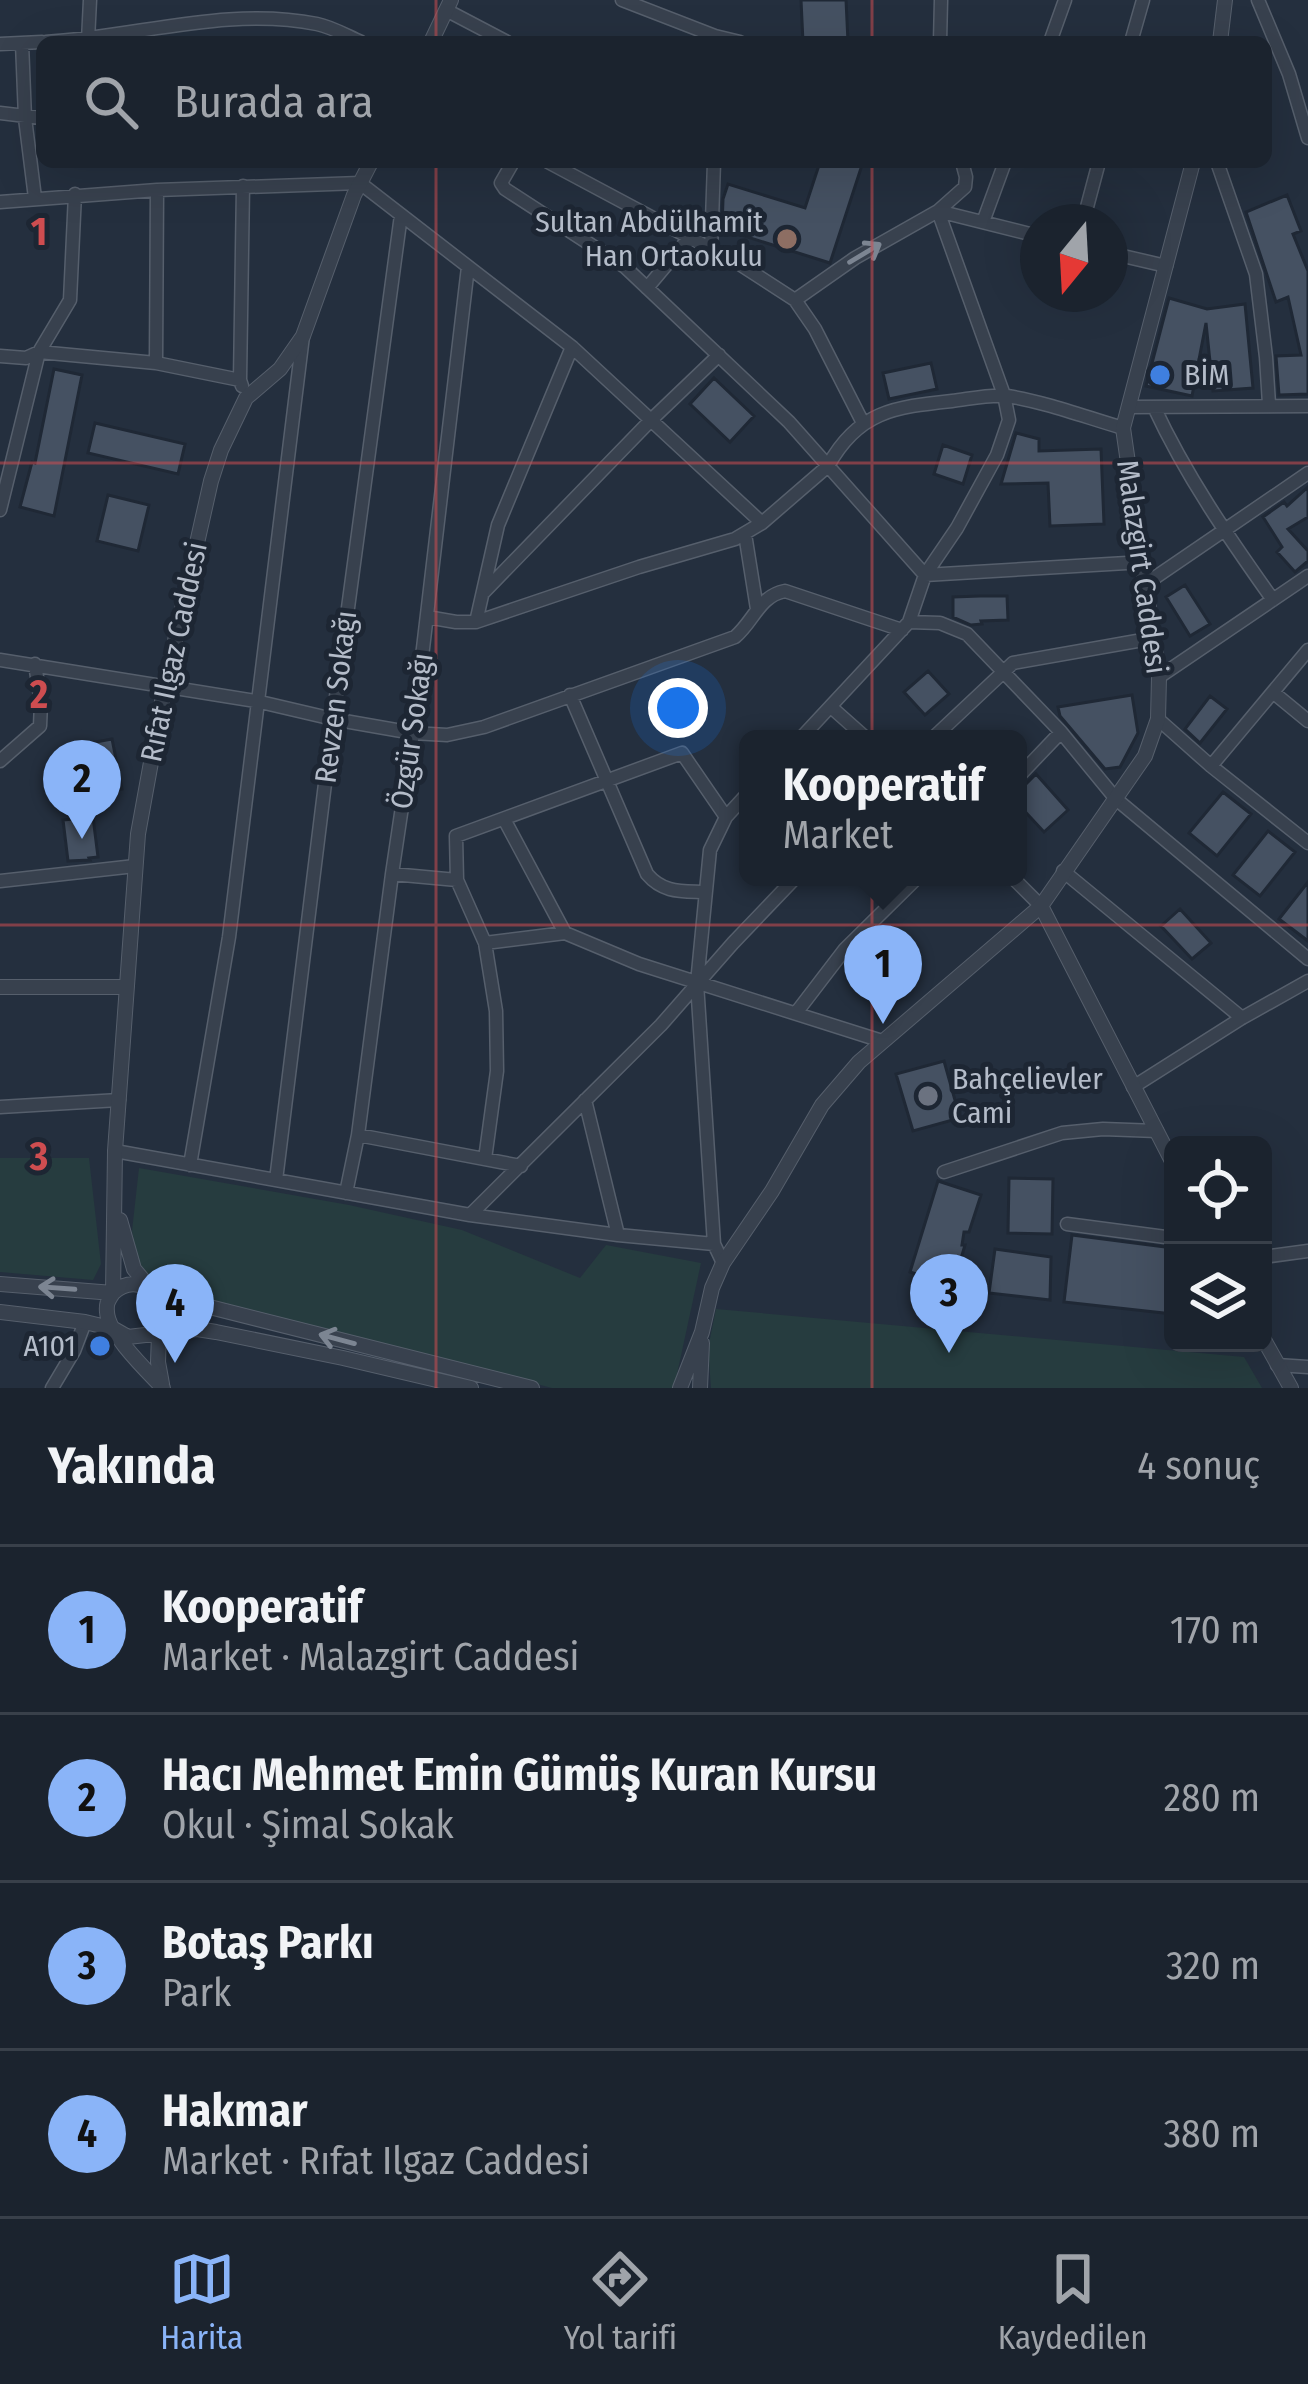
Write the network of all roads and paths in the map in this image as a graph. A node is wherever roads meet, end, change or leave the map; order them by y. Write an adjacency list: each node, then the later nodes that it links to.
1 (90, 0): 10 (street)
2 (622, 0): 9 (street)
3 (941, 0): 16 (street)
4 (1065, 0): 17 (street)
5 (1143, 0): 18 (street)
6 (1225, 0): 19 (street)
7 (1258, 0): 24 (street)
8 (448, 5): 13 (street); 14 (street)
9 (651, 6): 15 (street)
10 (88, 36)
11 (114, 36): 12 (street)
12 (347, 36)
13 (433, 36)
14 (497, 36)
15 (708, 36)
16 (940, 36)
17 (1052, 36)
18 (1133, 36)
19 (1221, 36)
20 (36, 42): 21 (street)
21 (22, 43): 22 (street); 26 (street)
22 (0, 44)
23 (1308, 70): 24 (street)
24 (1289, 74): 28 (street)
25 (0, 113): 26 (street)
26 (26, 118): 27 (street); 42 (street)
27 (36, 118)
28 (1308, 138)
29 (368, 168): 38 (street, Rıfat Ilgaz Caddesi)
30 (509, 168): 54 (street)
31 (559, 168): 49 (street)
32 (714, 168): 50 (street)
33 (964, 168): 45 (street)
34 (1003, 168): 47 (street)
35 (1098, 168): 44 (street)
36 (1191, 168): 52 (street, Malazgirt Caddesi)
37 (1219, 168): 65 (street)
38 (360, 183): 39 (street); 46 (street); 56 (street, Rıfat Ilgaz Caddesi)
39 (243, 186): 40 (street); 62 (street)
40 (157, 190): 41 (street); 61 (street)
41 (75, 194): 42 (street); 58 (street)
42 (35, 198): 43 (street)
43 (0, 202)
44 (1088, 204)
45 (938, 211): 47 (street); 55 (street, one-way to 45); 63 (street)
46 (400, 214): 53 (street); 99 (street, Revzen Sokağı)
47 (982, 222): 48 (street)
48 (1020, 232)
49 (689, 238): 50 (street); 54 (street)
50 (711, 250): 55 (street)
51 (1128, 257): 52 (street)
52 (1166, 266): 68 (street, Malazgirt Caddesi)
53 (468, 267): 57 (street); 85 (street, Özgür Sokağı)
54 (647, 287): 59 (street)
55 (795, 300): 70 (street)
56 (303, 336): 64 (street, Rıfat Ilgaz Caddesi); 97 (street)
57 (572, 347): 69 (street); 82 (street)
58 (39, 352): 60 (street); 61 (street); 74 (street)
59 (719, 355): 69 (street); 72 (street)
60 (0, 356)
61 (155, 363): 62 (street)
62 (240, 380): 64 (street)
63 (1004, 395): 70 (street); 71 (street); 79 (street)
64 (247, 398): 94 (street, Rıfat Ilgaz Caddesi)
65 (1269, 404): 66 (street); 67 (street)
66 (1154, 406): 68 (street); 76 (street)
67 (1308, 406)
68 (1129, 407): 71 (street, Malazgirt Caddesi)
69 (651, 419): 75 (street); 82 (street)
70 (862, 423): 72 (street)
71 (1123, 428): 78 (street, Malazgirt Caddesi)
72 (828, 466): 75 (street); 79 (street)
73 (1308, 473): 76 (street)
74 (0, 510)
75 (762, 523): 77 (street)
76 (1223, 529): 81 (street); 83 (street)
77 (745, 534): 84 (street); 86 (street)
78 (1144, 562): 79 (street); 81 (street, Malazgirt Caddesi)
79 (926, 575): 87 (street)
80 (1308, 575): 83 (street)
81 (1147, 583): 88 (street, Malazgirt Caddesi)
82 (484, 592): 86 (street)
83 (1273, 600): 93 (street)
84 (758, 610): 87 (street); 96 (street)
85 (427, 617): 86 (street); 106 (street, Özgür Sokağı)
86 (476, 622)
87 (905, 626): 92 (street); 98 (street)
88 (1154, 638): 92 (street); 93 (street, Malazgirt Caddesi)
89 (1308, 650): 95 (street)
90 (0, 660): 91 (street)
91 (35, 664): 94 (street); 107 (street)
92 (1004, 672): 104 (street); 105 (street)
93 (1159, 677): 100 (street, Malazgirt Caddesi)
94 (165, 686): 97 (street); 116 (street, Rıfat Ilgaz Caddesi)
95 (1274, 693): 101 (street); 108 (street)
96 (570, 695): 106 (street); 110 (street)
97 (256, 701): 99 (street); 145 (street)
98 (831, 707): 102 (street); 103 (street)
99 (333, 719): 106 (street); 148 (street, Revzen Sokağı)
100 (1158, 719): 108 (street); 111 (street, Malazgirt Caddesi)
101 (1308, 721)
102 (809, 730)
103 (857, 730)
104 (942, 730)
105 (1061, 732): 109 (street); 111 (street)
106 (413, 733): 118 (street, Özgür Sokağı)
107 (0, 761)
108 (1211, 766): 115 (street)
109 (1027, 768)
110 (606, 782): 113 (street); 114 (street); 124 (street)
111 (1116, 799): 117 (street, Malazgirt Caddesi); 128 (street)
112 (739, 803): 113 (street)
113 (726, 817): 124 (street)
114 (504, 818): 119 (street); 126 (street)
115 (1308, 843)
116 (135, 866): 120 (street); 132 (street, Rıfat Ilgaz Caddesi)
117 (1063, 872): 125 (street, Malazgirt Caddesi); 134 (street)
118 (392, 874): 119 (street); 141 (street, Özgür Sokağı)
119 (457, 880): 127 (street)
120 (0, 881)
121 (788, 886): 130 (street)
122 (909, 886): 133 (street)
123 (1021, 886): 125 (street)
124 (704, 892): 130 (street)
125 (1041, 905): 135 (street, Malazgirt Caddesi); 136 (street)
126 (565, 933): 127 (street); 130 (street)
127 (485, 943): 144 (street)
128 (1308, 959)
129 (1308, 981): 134 (street)
130 (697, 982): 133 (street); 138 (street); 155 (street)
131 (0, 987): 132 (street)
132 (127, 987): 137 (street, Rıfat Ilgaz Caddesi)
133 (796, 1013): 135 (street)
134 (1242, 1018): 136 (street)
135 (882, 1041): 158 (street, Malazgirt Caddesi)
136 (1132, 1087): 140 (street)
137 (119, 1100): 139 (street); 143 (street, Rıfat Ilgaz Caddesi)
138 (586, 1100): 146 (street); 153 (street)
139 (0, 1107)
140 (1156, 1131): 142 (street); 147 (street)
141 (358, 1135): 144 (street); 150 (street, Özgür Sokağı)
142 (1164, 1146)
143 (115, 1151): 145 (street); 149 (street, Rıfat Ilgaz Caddesi)
144 (485, 1159): 146 (street)
145 (190, 1165): 148 (street)
146 (520, 1166): 151 (street)
147 (944, 1172)
148 (276, 1180): 150 (street)
149 (113, 1185): 160 (street, Rıfat Ilgaz Caddesi); 161 (street, Rıfat Ilgaz Caddesi)
150 (346, 1193): 151 (street)
151 (470, 1215): 153 (street)
152 (1067, 1224): 154 (street)
153 (618, 1234): 155 (street)
154 (1164, 1237)
155 (714, 1244): 158 (street)
156 (1308, 1251): 157 (street)
157 (1272, 1257)
158 (723, 1263): 165 (street, Malazgirt Caddesi)
159 (0, 1284): 160 (street, one-way to 159)
160 (113, 1292): 161 (street); 164 (street, Rıfat Ilgaz Caddesi)
161 (154, 1292): 166 (street, Rıfat Ilgaz Caddesi); 173 (street, one-way to 161)
162 (0, 1312): 163 (street)
163 (86, 1322): 164 (street); 170 (street)
164 (114, 1329): 166 (street); 171 (street)
165 (702, 1332): 174 (street, Malazgirt Caddesi); 175 (street)
166 (152, 1334): 171 (street); 172 (street)
167 (1270, 1352): 168 (street)
168 (1277, 1365): 169 (street); 176 (street)
169 (1308, 1367)
170 (52, 1388)
171 (163, 1388)
172 (471, 1388)
173 (532, 1388)
174 (680, 1388)
175 (700, 1388)
176 (1291, 1388)

